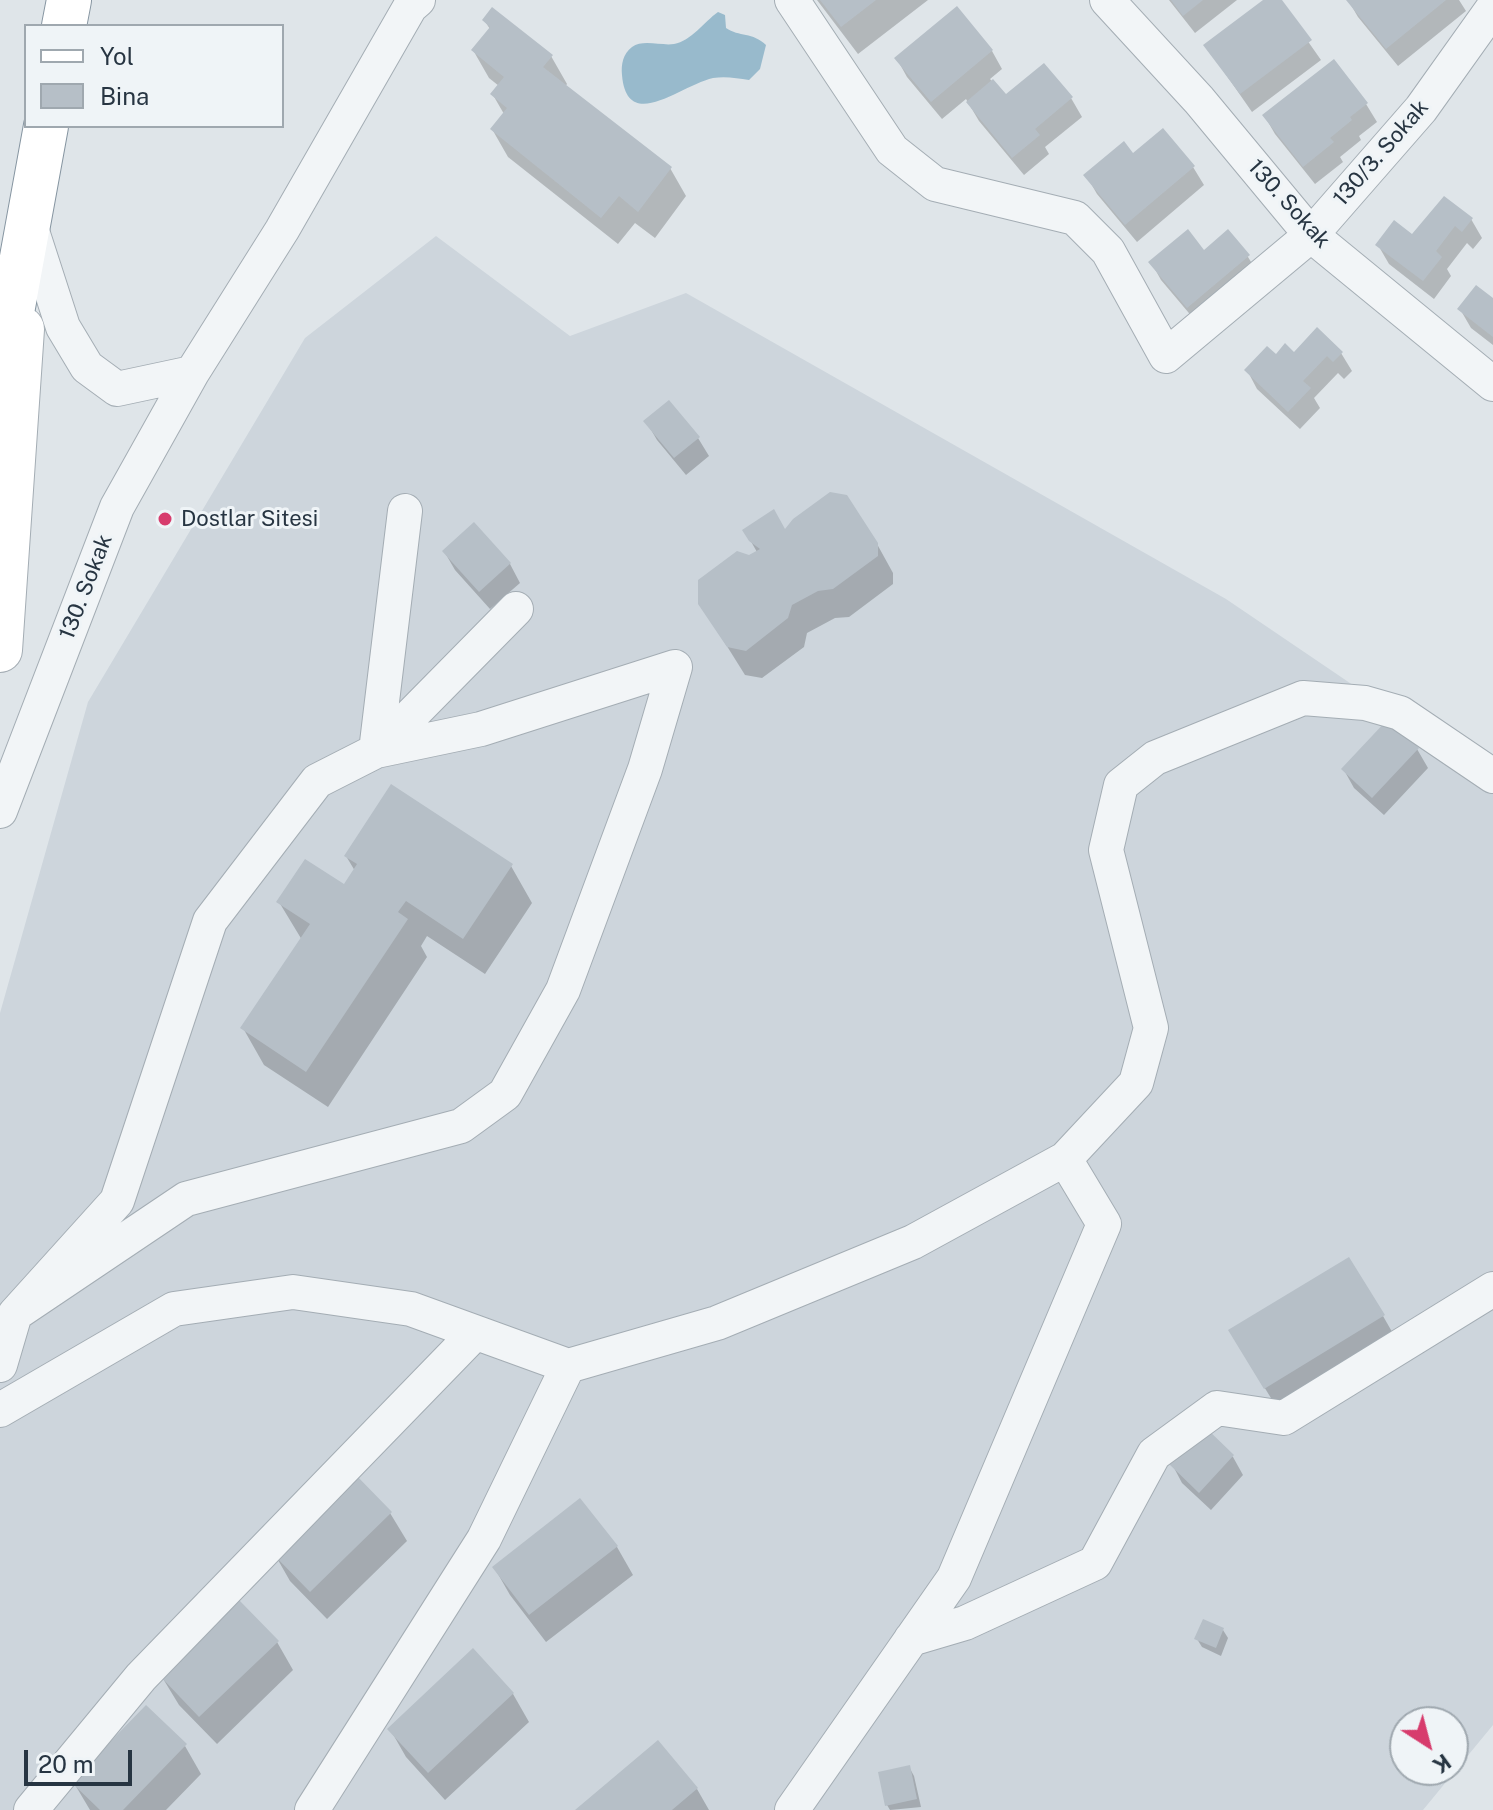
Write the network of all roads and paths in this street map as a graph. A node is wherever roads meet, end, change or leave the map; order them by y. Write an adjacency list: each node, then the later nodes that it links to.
1 (69, 0): 6 (main road)
2 (418, 0): 10 (street, 130. Sokak)
3 (792, 0): 9 (street, 130/3. Sokak)
4 (1107, 0): 9 (street, 130. Sokak)
5 (1493, 8): 9 (street, 130/3. Sokak)
6 (64, 24)
7 (46, 128): 8 (main road)
8 (29, 222): 10 (street); 11 (main road); 15 (main road)
9 (1311, 235): 12 (street, 130. Sokak)
10 (192, 373): 18 (street, 130. Sokak)
11 (0, 378)
12 (1493, 384)
13 (405, 511): 16 (street)
14 (516, 609): 16 (street)
15 (0, 650)
16 (376, 751): 21 (street); 21 (street)
17 (1493, 776): 19 (street)
18 (0, 811)
19 (1065, 1159): 24 (street); 26 (street)
20 (1493, 1289): 26 (street)
21 (15, 1314): 23 (street)
22 (475, 1333): 24 (street); 25 (street); 27 (street)
23 (0, 1365)
24 (568, 1366): 28 (street)
25 (0, 1410)
26 (911, 1639): 29 (street)
27 (31, 1810)
28 (312, 1810)
29 (792, 1810)

